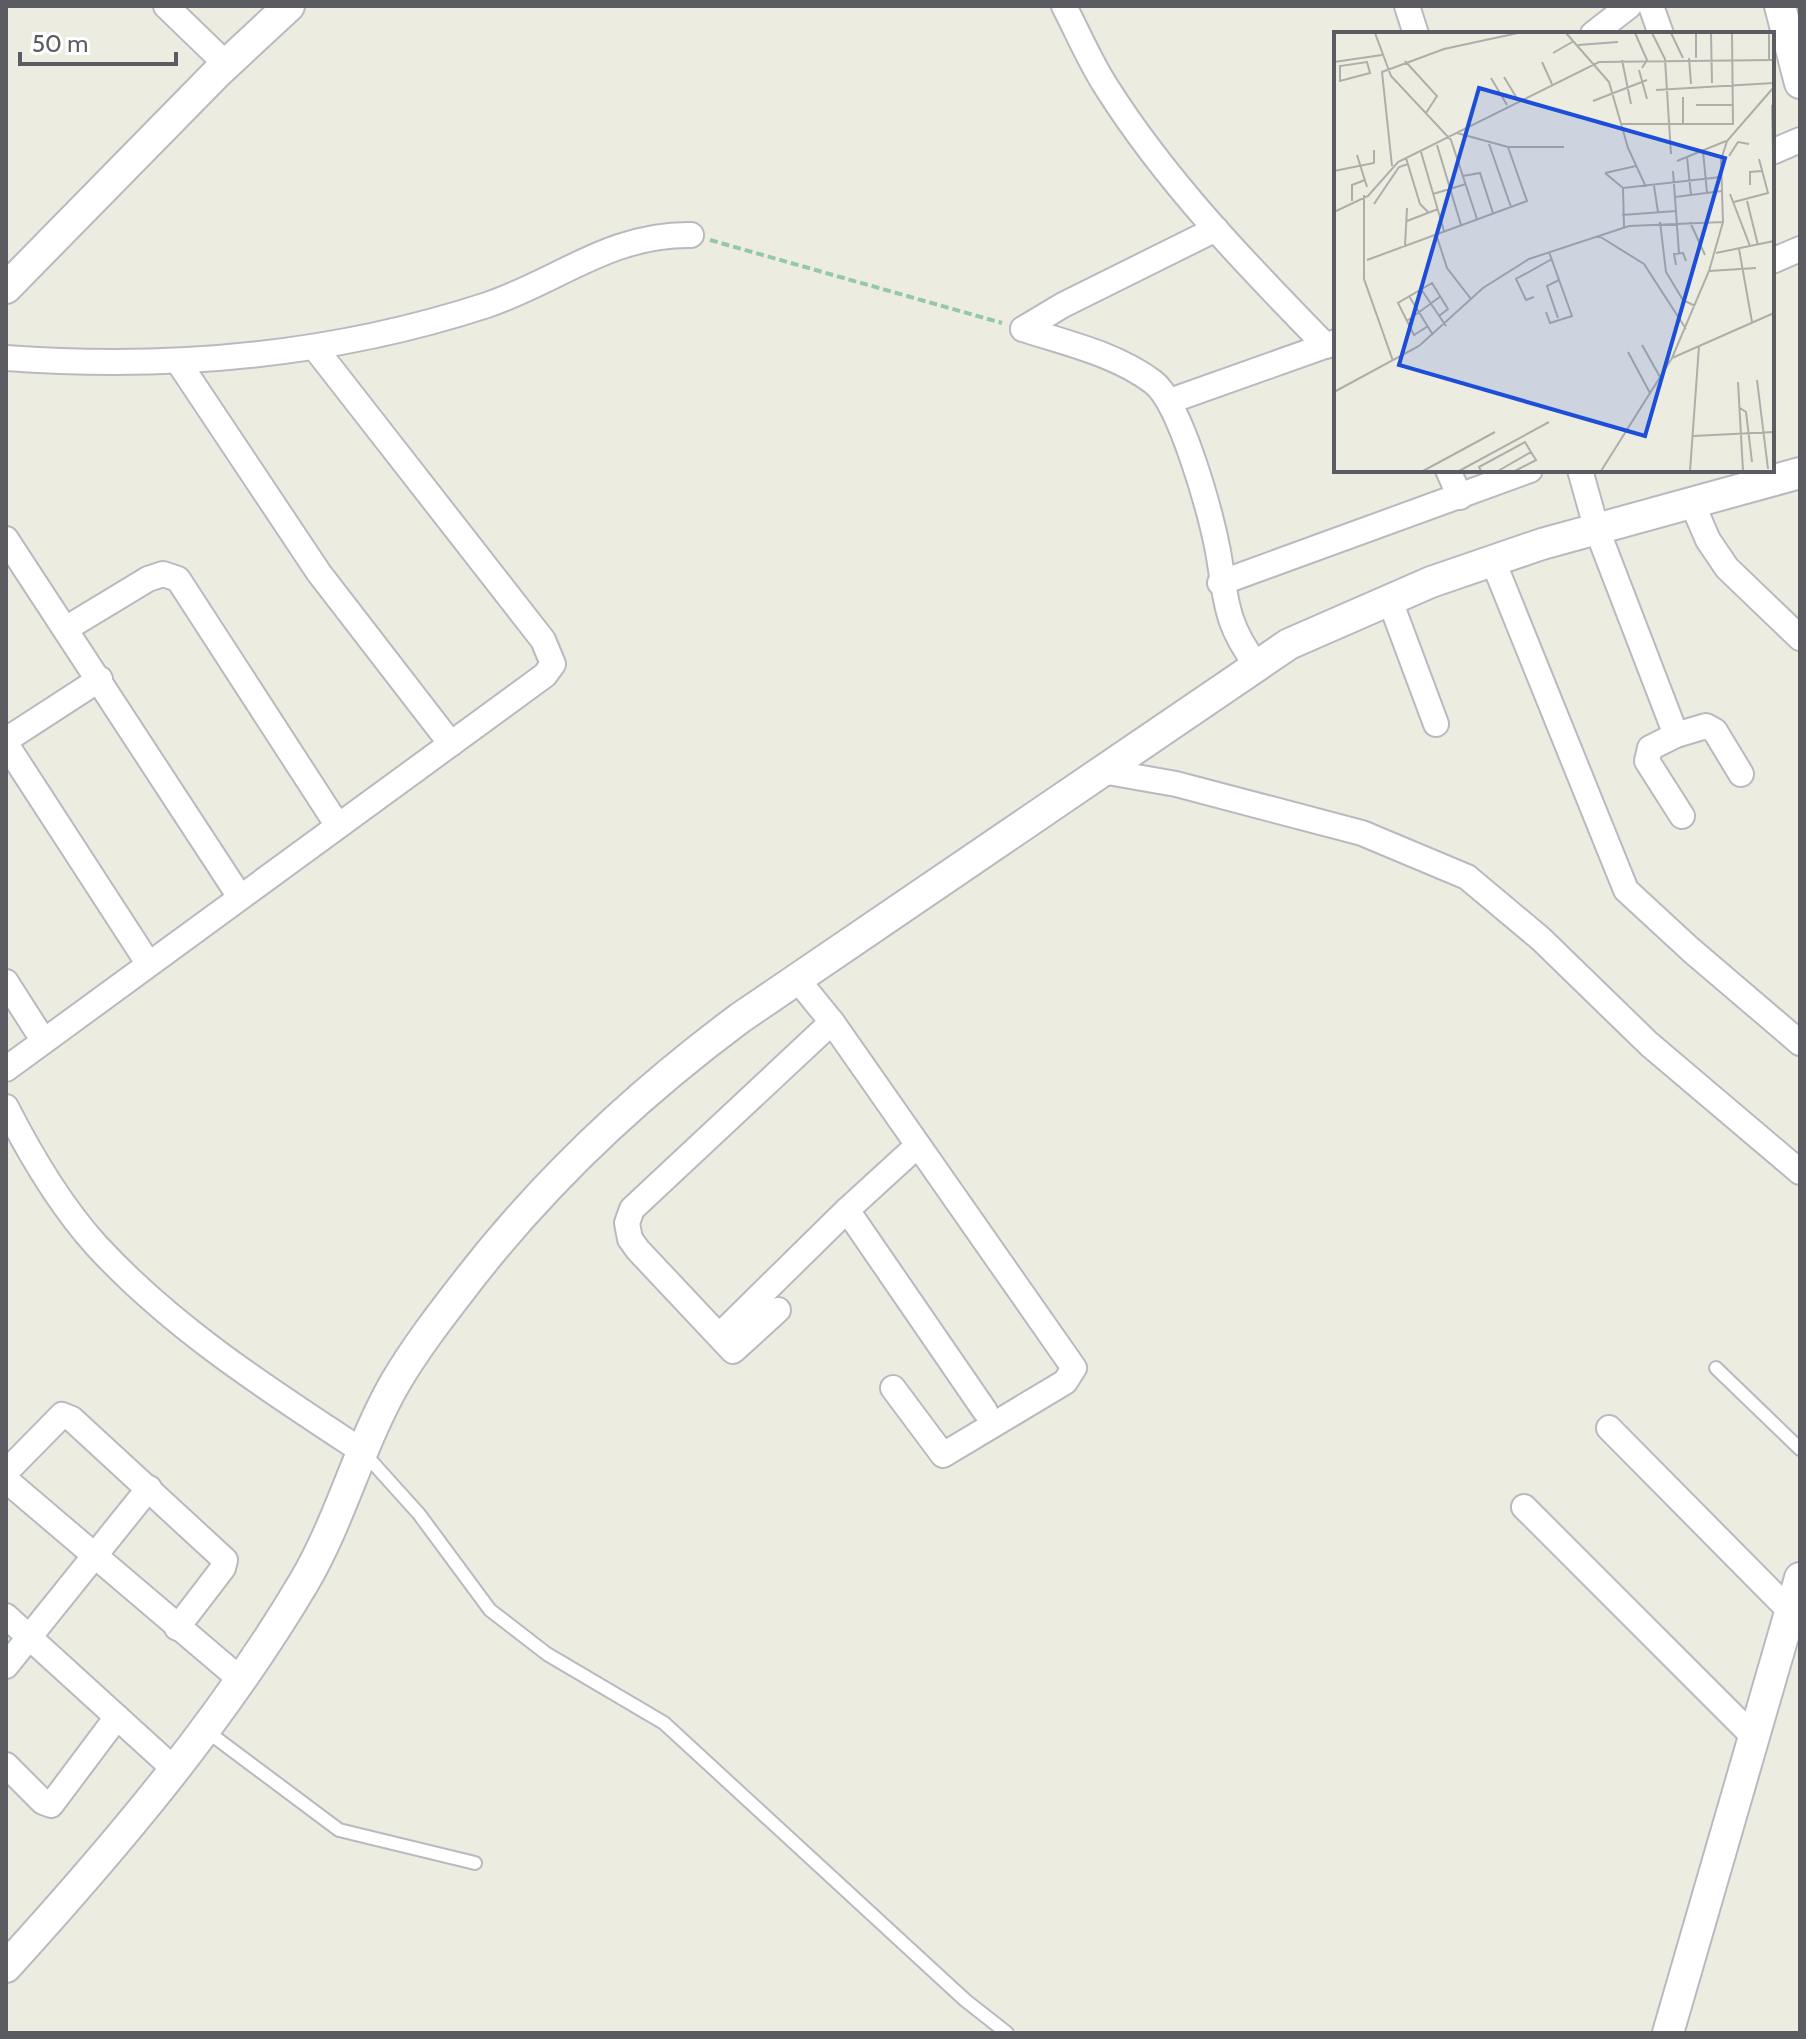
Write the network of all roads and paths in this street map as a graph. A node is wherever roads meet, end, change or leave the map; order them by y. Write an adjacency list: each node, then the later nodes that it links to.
1 (166, 6): 11 (street)
2 (288, 6): 11 (street)
3 (1064, 6): 15 (street)
4 (1407, 6): 8 (street)
5 (1629, 6): 9 (street)
6 (1651, 6): 10 (street)
7 (1780, 6): 12 (street)
8 (1415, 32)
9 (1596, 32)
10 (1660, 32)
11 (221, 69): 19 (street)
12 (1800, 83)
13 (1800, 140): 14 (street)
14 (1774, 151)
15 (1216, 229): 20 (street); 21 (street)
16 (691, 235): 20 (path); 22 (street)
17 (1800, 249): 18 (street)
18 (1774, 260)
19 (6, 288)
20 (1023, 329): 25 (street)
21 (1331, 344): 25 (street)
22 (315, 348): 24 (street); 44 (street)
23 (6, 358): 24 (street)
24 (179, 363): 44 (street)
25 (1170, 401): 35 (street)
26 (1449, 472): 30 (street)
27 (1525, 472): 30 (street)
28 (1581, 472): 32 (street)
29 (1800, 473): 31 (street)
30 (1460, 497): 35 (street)
31 (1692, 503): 32 (street); 38 (street)
32 (1596, 527): 34 (street); 42 (street)
33 (6, 539): 37 (street)
34 (1493, 561): 36 (street); 55 (street)
35 (1220, 583): 39 (street)
36 (1389, 598): 39 (street); 41 (street)
37 (67, 628): 40 (street); 48 (street)
38 (1800, 638)
39 (1252, 667): 45 (street)
40 (100, 679): 43 (street); 49 (street)
41 (1436, 724)
42 (1676, 735): 46 (street); 47 (street)
43 (6, 742): 50 (street)
44 (451, 744): 48 (street)
45 (1102, 771): 51 (street); 59 (street)
46 (1741, 774)
47 (1682, 816)
48 (338, 826): 49 (street)
49 (240, 897): 50 (street)
50 (148, 963): 54 (street)
51 (797, 979): 53 (street); 68 (street)
52 (6, 982): 54 (street)
53 (832, 1022): 58 (street); 62 (street)
54 (43, 1040): 56 (street)
55 (1800, 1043)
56 (6, 1069)
57 (6, 1107): 68 (street)
58 (917, 1146): 60 (street); 64 (street)
59 (1800, 1172)
60 (847, 1210): 62 (street); 65 (street)
61 (778, 1310): 62 (street)
62 (720, 1335)
63 (1716, 1368): 67 (lane)
64 (893, 1388)
65 (985, 1411)
66 (1609, 1428): 75 (street)
67 (1800, 1449)
68 (362, 1451): 80 (street); 88 (lane)
69 (6, 1472): 71 (street)
70 (6, 1480): 73 (street)
71 (149, 1488): 73 (street); 77 (street)
72 (1524, 1507): 83 (street)
73 (94, 1555): 77 (street); 78 (street)
74 (1800, 1578): 75 (street)
75 (1790, 1611): 83 (street)
76 (6, 1616): 78 (street)
77 (177, 1628): 80 (street)
78 (29, 1637): 79 (street); 81 (street)
79 (6, 1666)
80 (240, 1679): 82 (street)
81 (117, 1717): 84 (street); 85 (street)
82 (204, 1729): 85 (street); 86 (lane)
83 (1754, 1737): 89 (street)
84 (6, 1765)
85 (174, 1769): 87 (street)
86 (475, 1863)
87 (6, 1967)
88 (1007, 2033)
89 (1668, 2033)

